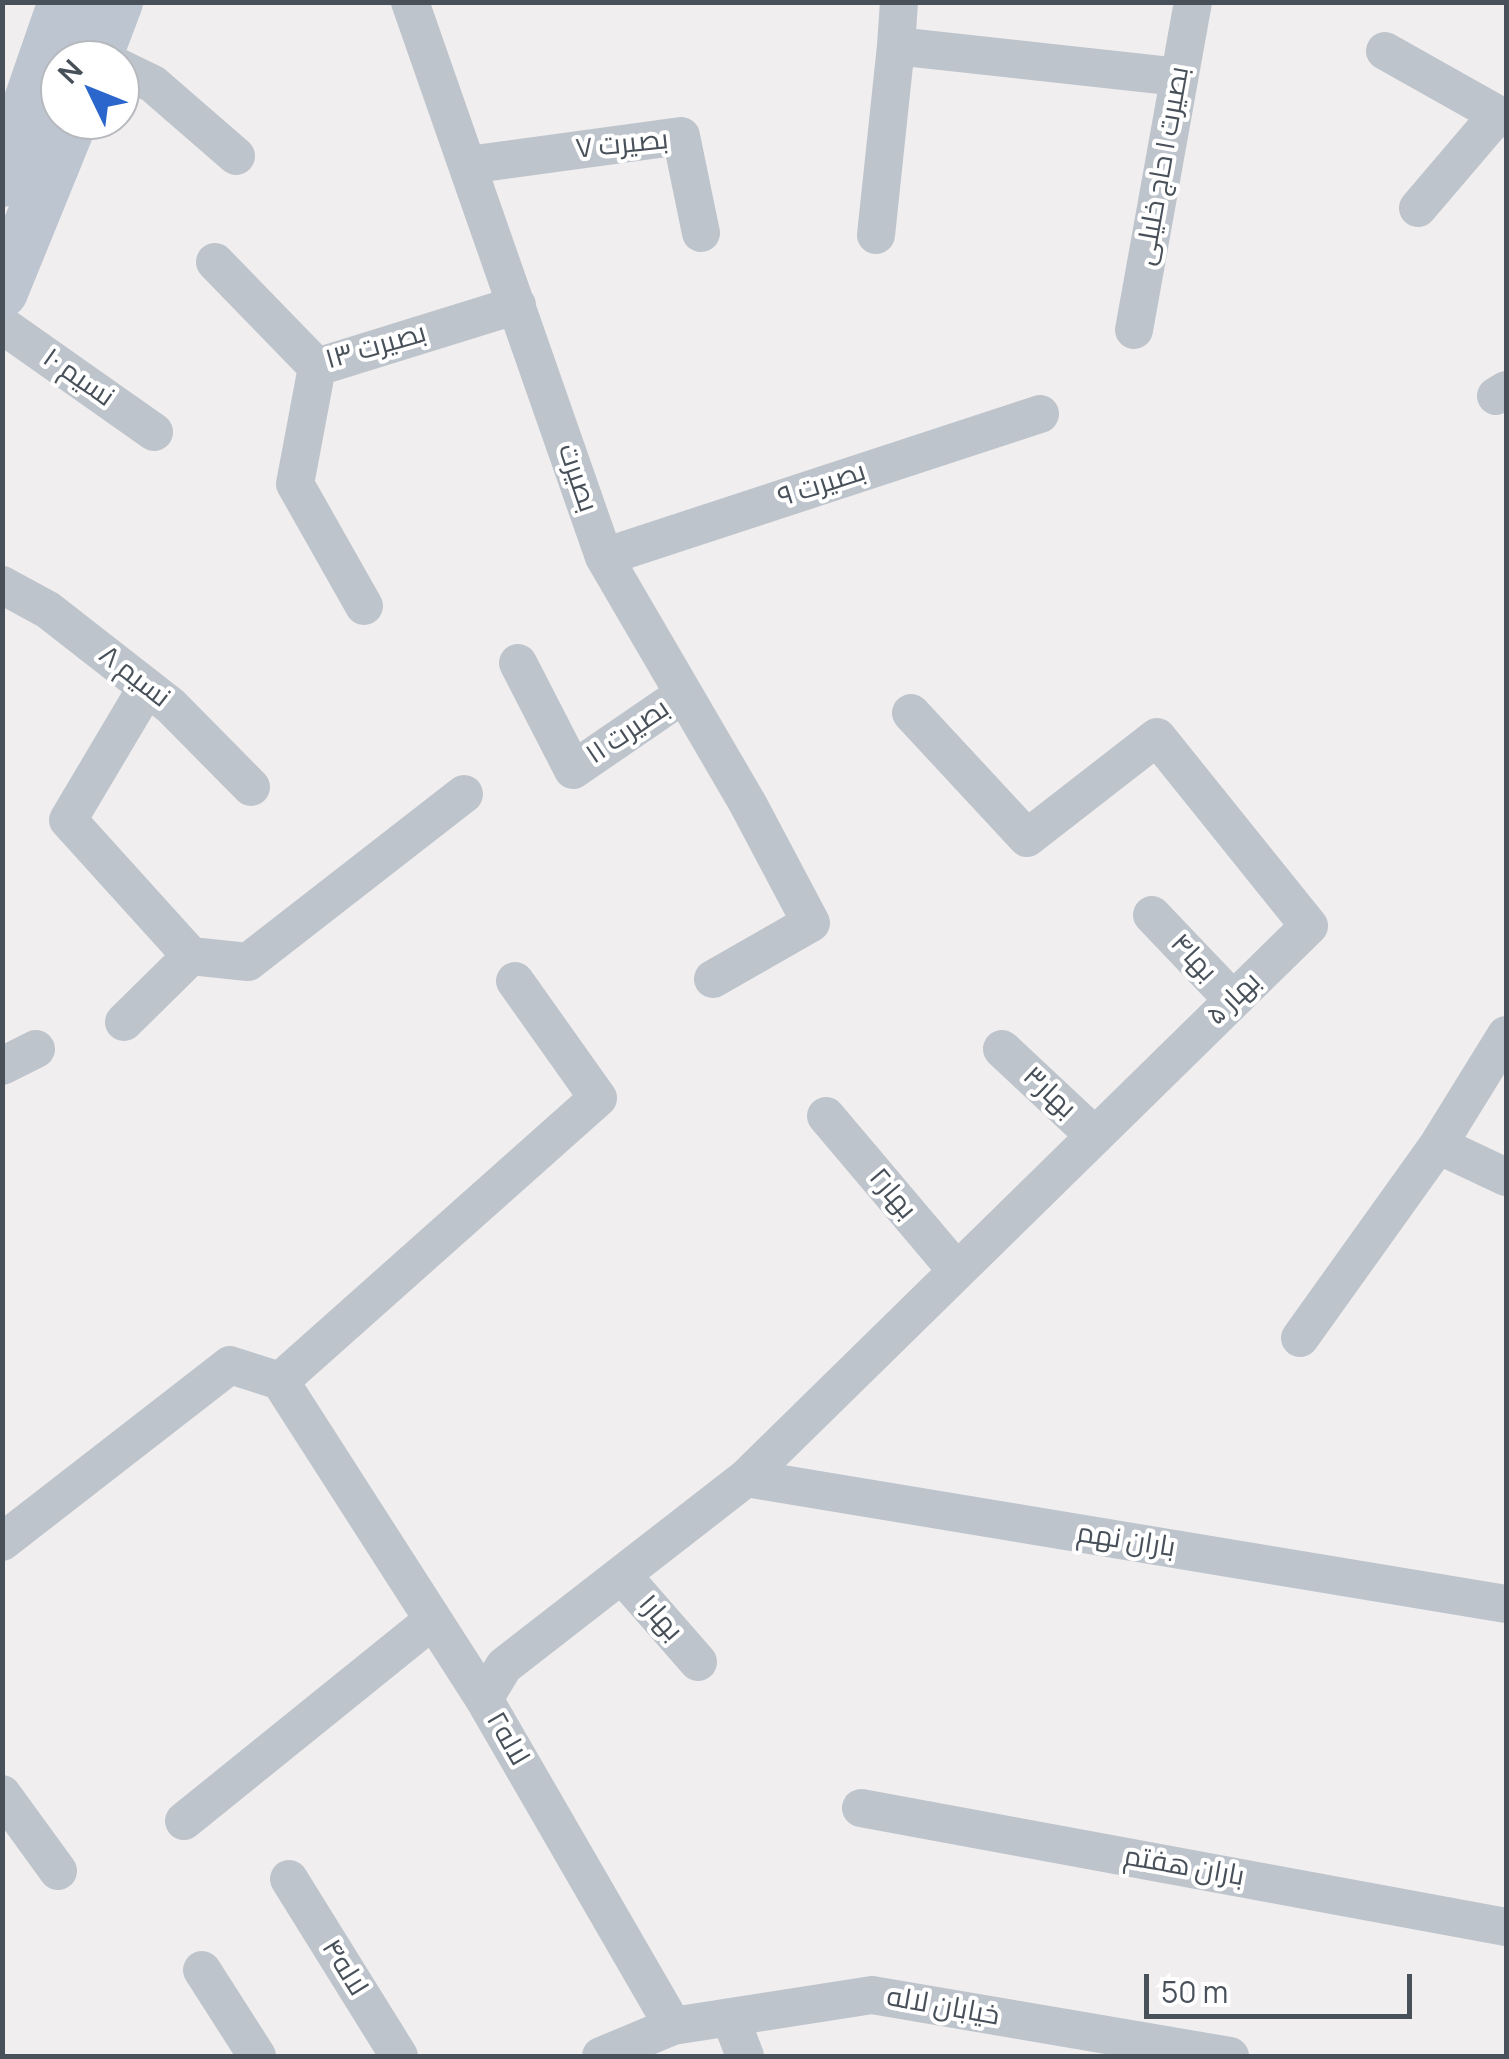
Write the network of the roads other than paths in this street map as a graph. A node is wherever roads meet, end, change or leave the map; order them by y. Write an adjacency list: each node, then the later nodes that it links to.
1 (64, 2): 15 (street)
2 (116, 2): 6 (street)
3 (410, 2): 14 (street, بصیرت)
4 (899, 2): 7 (street)
5 (1193, 2): 9 (street, بصیرت ۱ حاج خلیلی)
6 (108, 40)
7 (896, 46): 9 (street); 18 (street)
8 (1386, 50): 11 (street)
9 (1179, 77): 23 (street, بصیرت ۱ حاج خلیلی)
10 (140, 78): 13 (street)
11 (1502, 116): 16 (street)
12 (64, 140): 20 (street)
13 (236, 156)
14 (468, 164): 17 (street, بصیرت ۷); 21 (street, بصیرت)
15 (2, 180)
16 (1418, 208)
17 (701, 232)
18 (876, 234)
19 (215, 262): 24 (street, بصیرت ۱۳)
20 (2, 292)
21 (517, 305): 24 (street, بصیرت ۱۳); 27 (street, بصیرت)
22 (2, 324): 26 (street, نسیم ۱۰)
23 (1134, 330)
24 (317, 367): 29 (street)
25 (1040, 414): 27 (street, بصیرت ۹)
26 (154, 432)
27 (604, 557): 32 (street, بصیرت)
28 (2, 584): 31 (street, نسیم ۸)
29 (364, 606)
30 (518, 663): 32 (street, بصیرت ۱۱)
31 (148, 688): 34 (street, نسیم ۸); 37 (street)
32 (684, 694): 38 (street, بصیرت)
33 (911, 713): 40 (street, بهار ۵)
34 (251, 787)
35 (464, 794): 37 (street)
36 (1152, 915): 40 (street, بها۴)
37 (191, 956): 41 (street)
38 (713, 979)
39 (515, 980): 50 (street)
40 (1233, 1000): 45 (street, بهار ۵)
41 (124, 1022)
42 (1506, 1035): 46 (street)
43 (1002, 1049): 45 (street, بهار۳)
44 (826, 1116): 48 (street, بهار۲)
45 (1095, 1136): 48 (street, بهار ۵)
46 (1438, 1145): 47 (street); 49 (street)
47 (1506, 1176)
48 (957, 1271): 51 (street, بهار ۵)
49 (1300, 1338)
50 (280, 1381): 52 (street); 55 (street)
51 (746, 1478): 53 (street, لاله۲); 54 (street, باران نهم)
52 (2, 1542)
53 (622, 1574): 56 (street, بهار۱); 57 (street, لاله۲)
54 (1506, 1604)
55 (433, 1620): 57 (street); 60 (street)
56 (698, 1662)
57 (484, 1699): 66 (street, لاله۲)
58 (2, 1794): 61 (street)
59 (861, 1808): 63 (street, باران هفتم)
60 (184, 1821)
61 (58, 1871)
62 (289, 1879): 68 (street, لاله۴)
63 (1506, 1926)
64 (202, 1970): 67 (street)
65 (730, 2016): 66 (street, خیابان لاله); 70 (street); 71 (street, خیابان لاله)
66 (673, 2026): 69 (street, خیابان لاله)
67 (257, 2056)
68 (399, 2056)
69 (601, 2056)
70 (746, 2056)
71 (1230, 2056)

